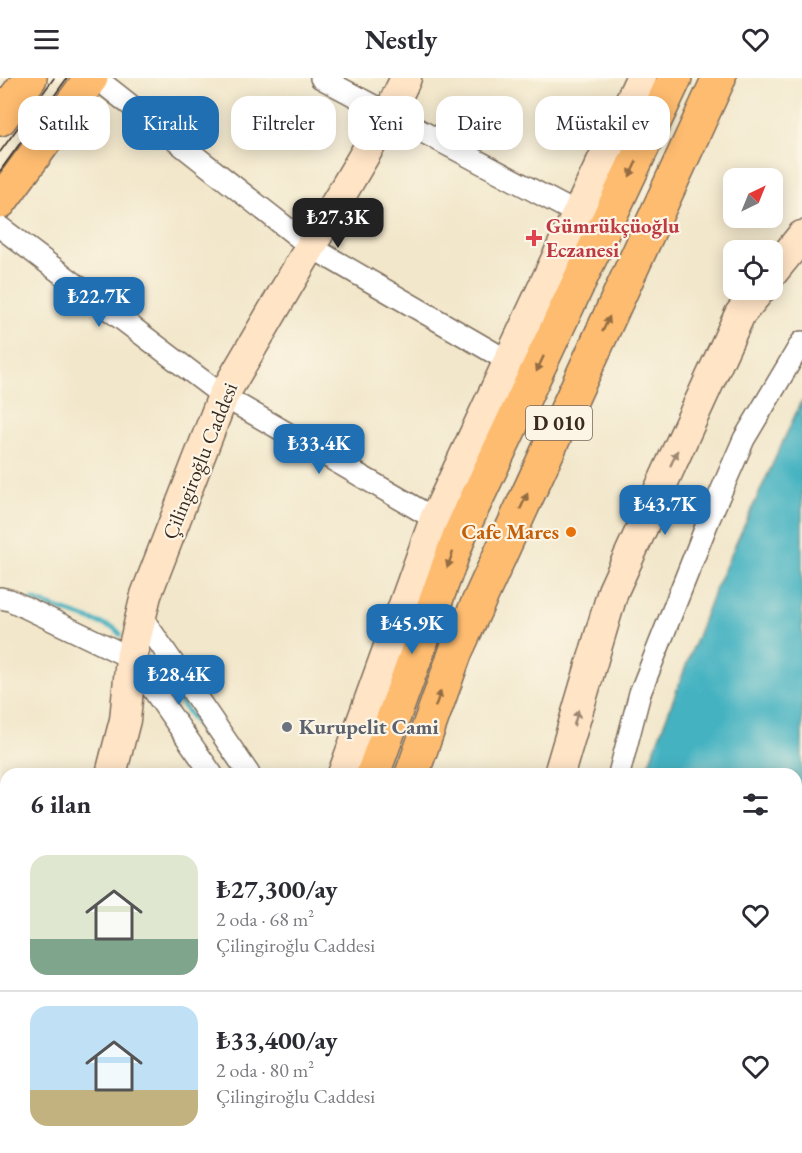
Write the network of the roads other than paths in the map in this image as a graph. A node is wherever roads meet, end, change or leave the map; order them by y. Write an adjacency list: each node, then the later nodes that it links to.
1 (30, 78): 10 (main road)
2 (93, 78): 13 (main road); 17 (street)
3 (321, 78): 8 (street)
4 (406, 78): 9 (street, Çilingiroğlu Caddesi)
5 (641, 78): 14 (street)
6 (675, 78): 31 (main road, D 010, one-way to 31)
7 (720, 78): 32 (main road, D 010, one-way to 7)
8 (356, 96)
9 (398, 96)
10 (0, 119)
11 (424, 131): 14 (street)
12 (368, 150): 17 (street, Çilingiroğlu Caddesi)
13 (0, 202)
14 (576, 213): 21 (street)
15 (0, 227): 22 (street)
16 (802, 236): 18 (street)
17 (311, 247): 21 (street); 22 (street, Çilingiroğlu Caddesi)
18 (783, 259)
19 (751, 300): 33 (street, one-way to 19)
20 (802, 342): 34 (street)
21 (508, 361): 23 (street)
22 (223, 396): 23 (street); 25 (street, Çilingiroğlu Caddesi)
23 (435, 519): 30 (street)
24 (0, 598): 26 (street)
25 (141, 616): 26 (street, Çilingiroğlu Caddesi); 29 (street)
26 (131, 658): 27 (street, Çilingiroğlu Caddesi); 28 (street)
27 (113, 768)
28 (208, 768)
29 (245, 768)
30 (345, 768)
31 (375, 768)
32 (414, 768)
33 (561, 768)
34 (621, 768)

